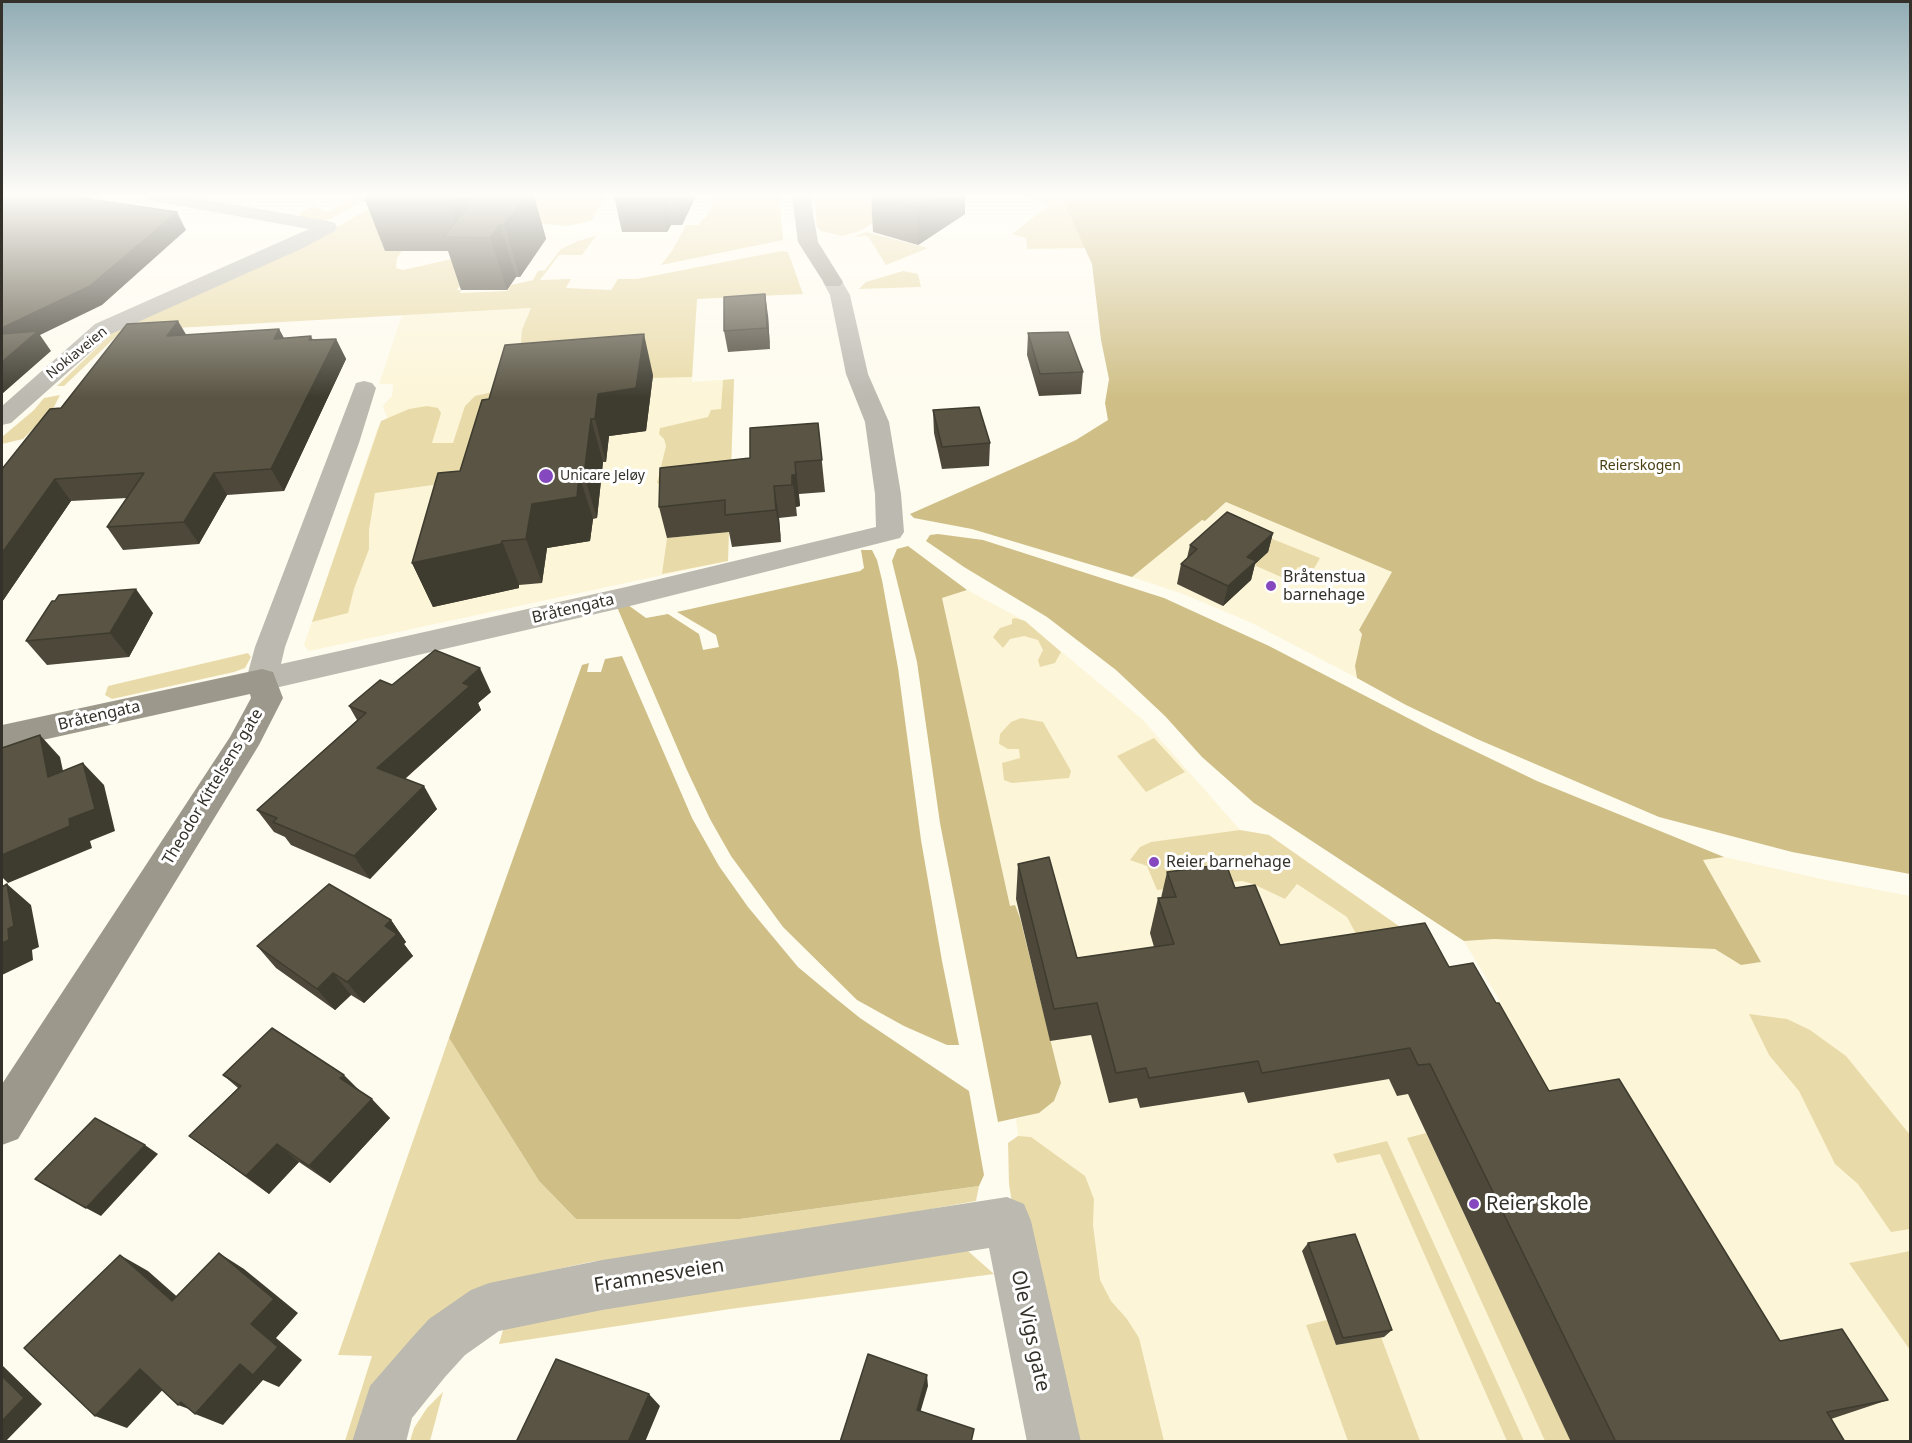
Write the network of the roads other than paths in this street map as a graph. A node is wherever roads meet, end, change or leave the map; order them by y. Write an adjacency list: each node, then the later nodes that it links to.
1 (253, 263): 4 (street, Nokiaveien)
2 (821, 263): 5 (street, Bråtengata)
3 (364, 388): 5 (street, Theodor Kittelsens gate)
4 (2, 418)
5 (262, 680): 6 (street, Bråtengata); 7 (street, Theodor Kittelsens gate)
6 (2, 738)
7 (2, 1123)
8 (1007, 1221): 9 (street, Framnesveien); 10 (street, Ole Vigs gate)
9 (379, 1442)
10 (1054, 1442)

